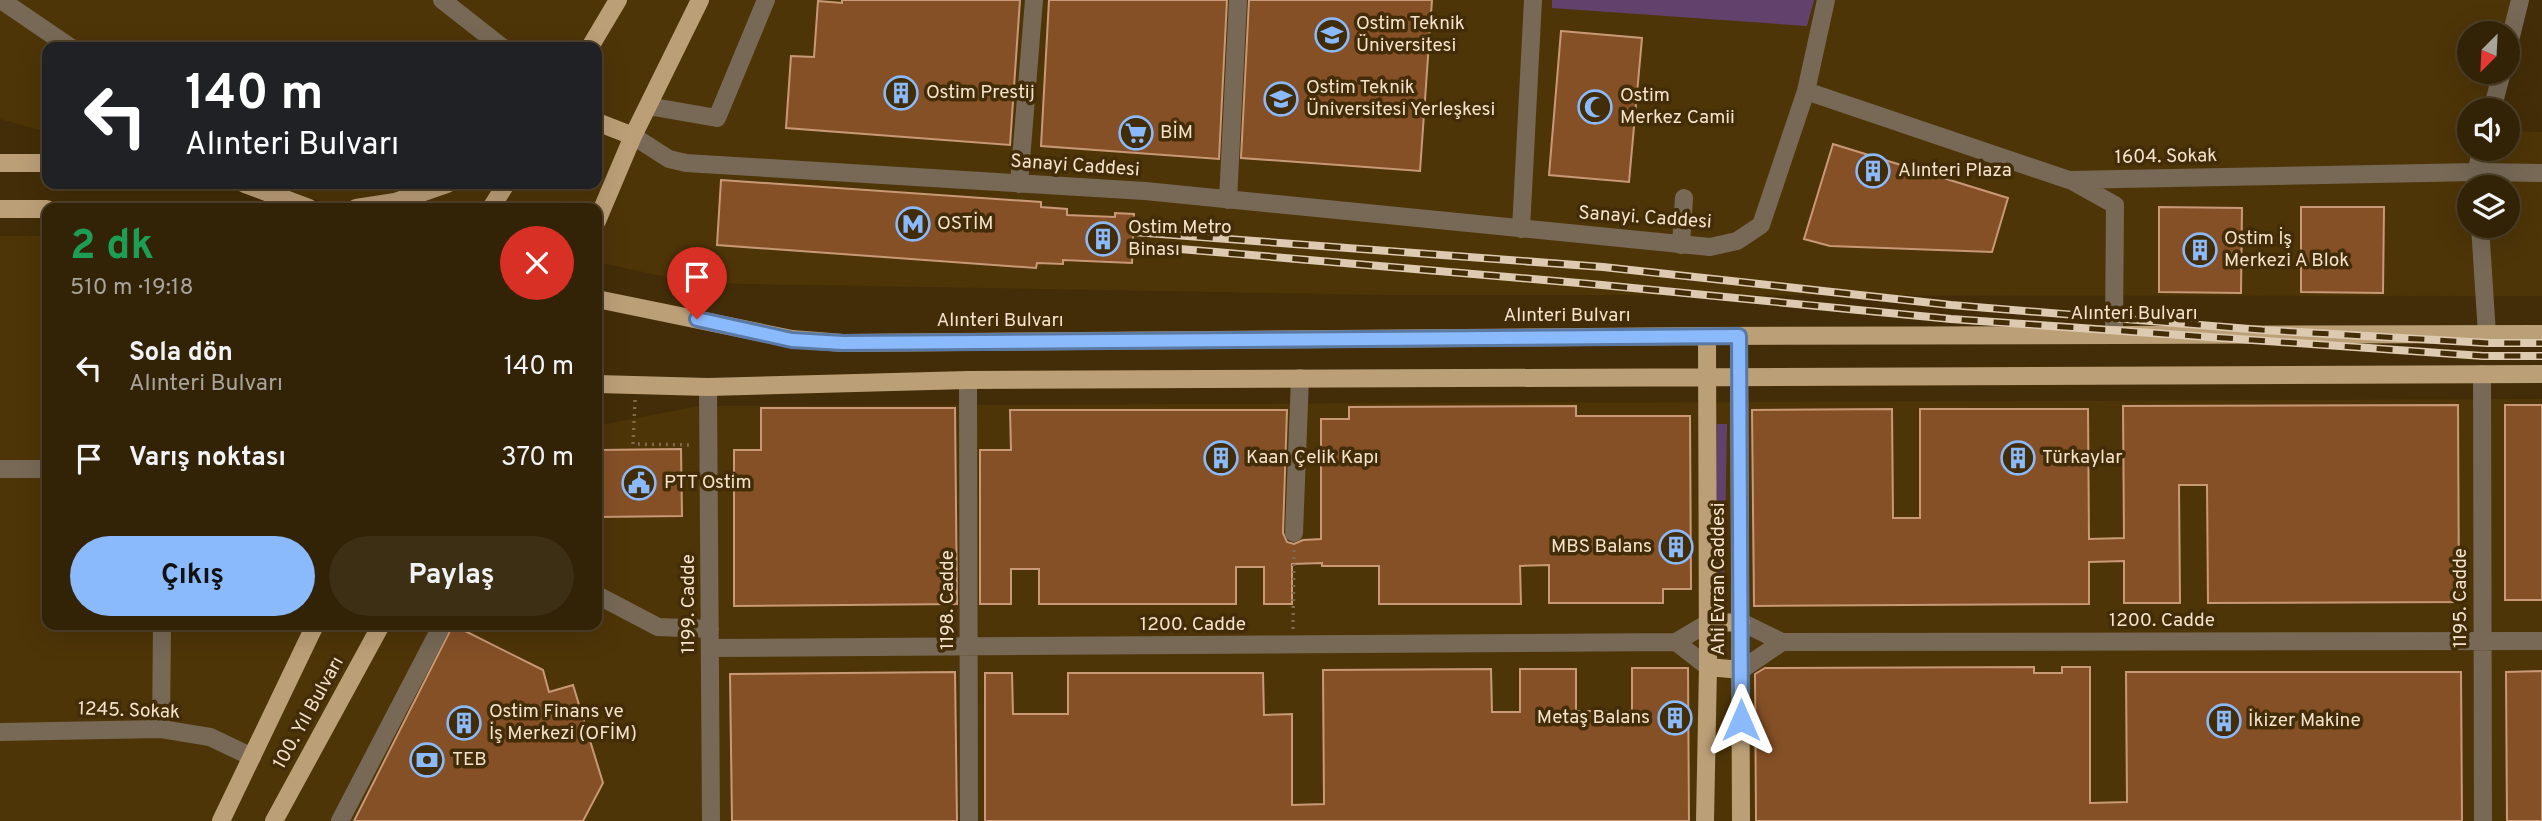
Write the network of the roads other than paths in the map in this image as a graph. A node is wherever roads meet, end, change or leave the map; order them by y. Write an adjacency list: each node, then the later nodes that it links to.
1 (1, 0): 12 (street)
2 (618, 0): 14 (main road)
3 (700, 0): 16 (main road)
4 (766, 0): 16 (street)
5 (1034, 0): 25 (street)
6 (1238, 0): 29 (street)
7 (1533, 0): 35 (street)
8 (1826, 0): 15 (street)
9 (2520, 0): 11 (street)
10 (445, 1): 13 (street)
11 (2515, 21)
12 (63, 42)
13 (496, 42)
14 (593, 42)
15 (1806, 91): 23 (street, 1604. Sokak); 37 (street, Sanayi. Caddesi)
16 (648, 106): 18 (main road)
17 (602, 124): 18 (main road)
18 (633, 136): 25 (street, Sanayi Caddesi); 34 (main road)
19 (0, 163): 20 (main road)
20 (42, 163)
21 (2542, 173): 22 (street, 1604. Sokak)
22 (2520, 175)
23 (2069, 180): 24 (street, 1604. Sokak); 41 (street)
24 (2457, 180)
25 (1019, 184): 29 (street, Sanayi Caddesi)
26 (259, 189): 30 (main road)
27 (432, 189): 31 (main road)
28 (1684, 198): 37 (street)
29 (1228, 200): 35 (street, Sanayi Caddesi)
30 (296, 203)
31 (388, 203)
32 (0, 209): 33 (main road)
33 (42, 209)
34 (602, 209)
35 (1521, 229): 37 (street, Sanayi. Caddesi)
36 (2481, 238): 39 (street)
37 (1681, 244)
38 (602, 300): 42 (main road, Alınteri Bulvarı)
39 (2487, 334): 40 (main road, Alınteri Bulvarı); 41 (main road, Alınteri Bulvarı)
40 (2542, 334)
41 (2114, 335): 43 (main road, Alınteri Bulvarı)
42 (1707, 336): 43 (main road, Alınteri Bulvarı); 46 (main road, Ahi Evran Caddesi)
43 (1739, 336): 47 (main road, Ahi Evran Caddesi)
44 (2482, 374): 45 (main road); 47 (main road); 63 (street, 1195. Cadde)
45 (2542, 374)
46 (1708, 377): 47 (main road); 48 (main road); 57 (main road, Ahi Evran Caddesi)
47 (1739, 377): 56 (main road, Ahi Evran Caddesi)
48 (1300, 378): 49 (main road); 54 (street)
49 (968, 380): 51 (main road); 68 (street, 1198. Cadde)
50 (602, 384): 51 (main road)
51 (708, 387): 58 (street, 1199. Cadde)
52 (0, 469): 53 (street)
53 (42, 469)
54 (1294, 533)
55 (602, 598): 58 (street)
56 (1741, 622): 57 (main road, 1200. Cadde); 66 (street, 1200. Cadde); 70 (main road, Ahi Evran Caddesi)
57 (1708, 623): 65 (street, 1200. Cadde); 69 (main road, Ahi Evran Caddesi)
58 (710, 629): 67 (street, 1199. Cadde)
59 (162, 630): 71 (street)
60 (310, 630): 73 (main road, 100. Yıl Bulvarı)
61 (378, 630): 75 (main road, 100. Yıl Bulvarı)
62 (439, 630): 76 (street)
63 (2482, 641): 64 (street, 1200. Cadde); 66 (street, 1200. Cadde); 81 (street, 1195. Cadde)
64 (2542, 641)
65 (1676, 642): 68 (street, 1200. Cadde); 69 (street)
66 (1782, 642): 70 (street)
67 (710, 648): 68 (street, 1200. Cadde); 77 (street, 1199. Cadde)
68 (969, 648): 78 (street, 1198. Cadde)
69 (1708, 667): 70 (main road); 79 (main road, Ahi Evran Caddesi)
70 (1741, 670): 80 (main road, Ahi Evran Caddesi)
71 (161, 729): 72 (street, 1245. Sokak); 73 (street, 1245. Sokak)
72 (0, 732)
73 (252, 757): 74 (main road, 100. Yıl Bulvarı)
74 (221, 821)
75 (274, 821)
76 (340, 821)
77 (711, 821)
78 (969, 821)
79 (1705, 821)
80 (1741, 821)
81 (2483, 821)

